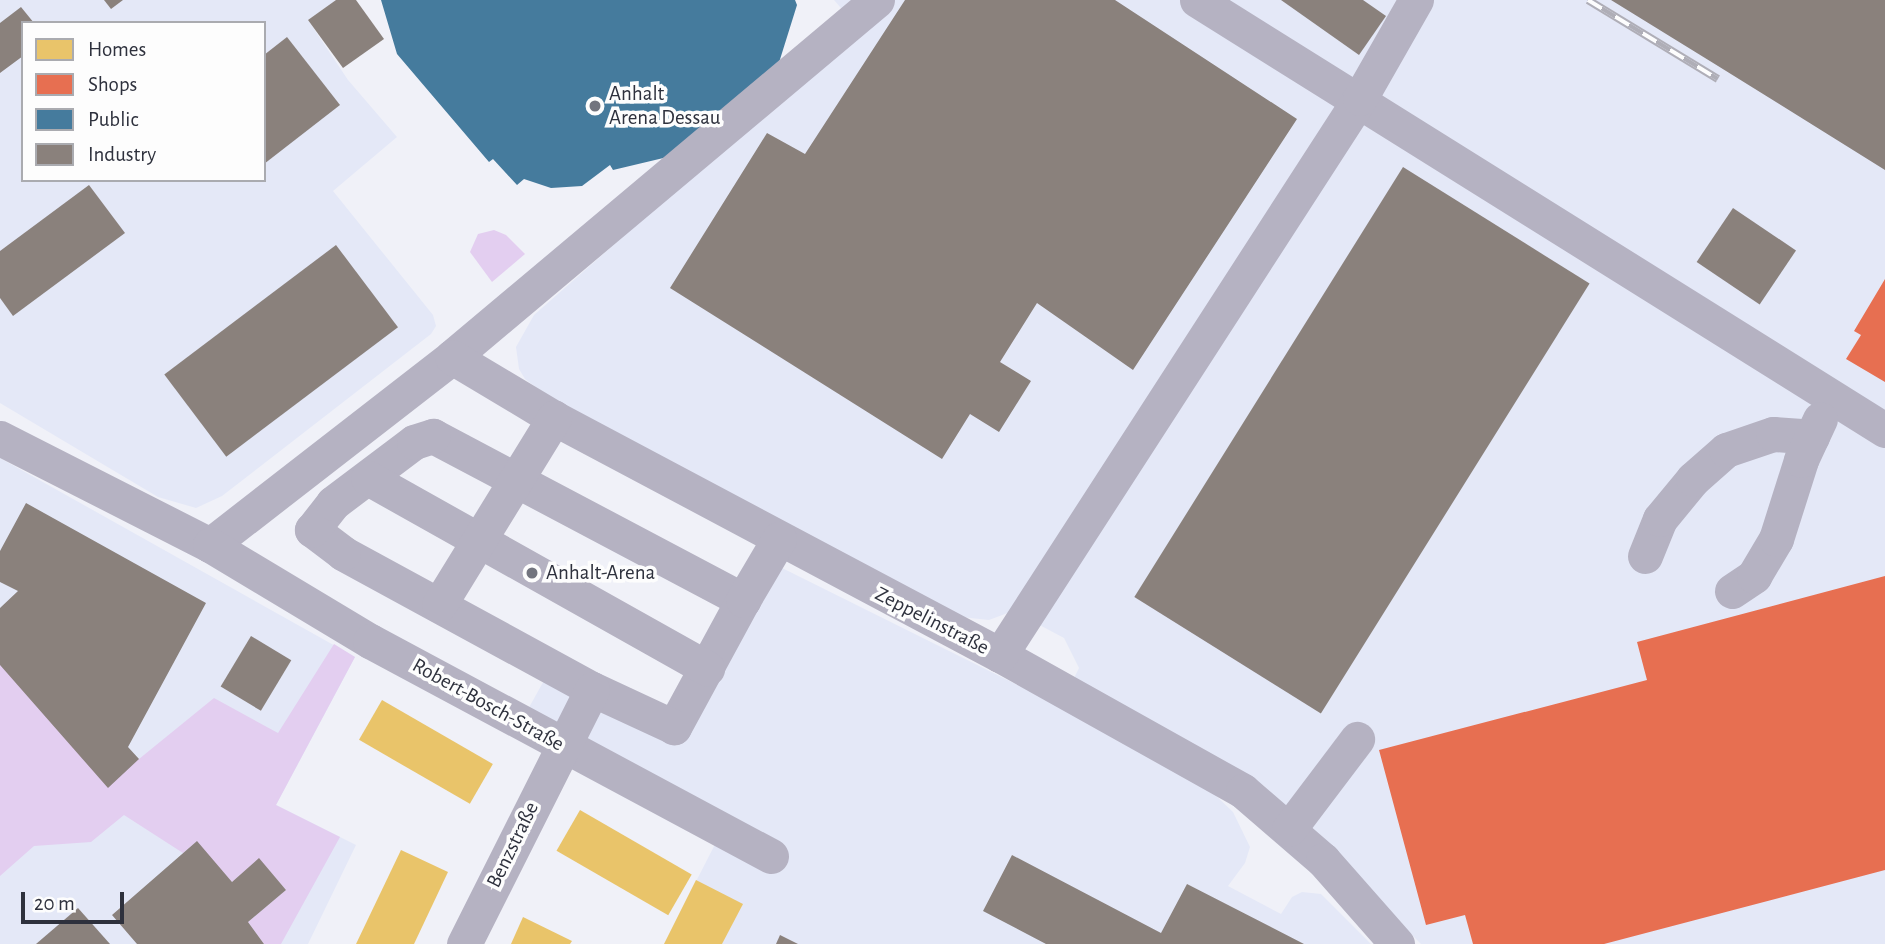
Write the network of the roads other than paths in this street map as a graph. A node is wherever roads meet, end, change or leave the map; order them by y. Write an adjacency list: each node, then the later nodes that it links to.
1 (877, 0): 5 (street)
2 (1196, 0): 4 (street)
3 (1416, 0): 4 (street)
4 (1360, 98): 6 (street); 20 (street)
5 (442, 364): 7 (street, Zeppelinstraße); 15 (street)
6 (1833, 399): 8 (street); 9 (street)
7 (554, 418): 12 (street); 13 (street, Zeppelinstraße)
8 (1885, 430)
9 (1812, 437): 16 (street); 17 (street)
10 (0, 438): 15 (street, Robert-Bosch-Straße)
11 (368, 478): 12 (street); 14 (street); 19 (street)
12 (518, 480): 14 (street); 18 (street)
13 (779, 539): 18 (street); 20 (street, Zeppelinstraße)
14 (480, 541): 19 (street); 21 (street)
15 (211, 545): 24 (street, Robert-Bosch-Straße)
16 (1645, 556)
17 (1732, 591)
18 (743, 600): 21 (street)
19 (439, 605): 22 (street)
20 (1000, 655): 25 (street, Zeppelinstraße)
21 (706, 668): 22 (street)
22 (592, 689): 24 (street, Benzstraße)
23 (1357, 739): 25 (street)
24 (561, 745): 26 (street, Robert-Bosch-Straße); 27 (street, Benzstraße)
25 (1289, 829): 28 (street, Zeppelinstraße)
26 (771, 856)
27 (464, 944)
28 (1397, 944)

